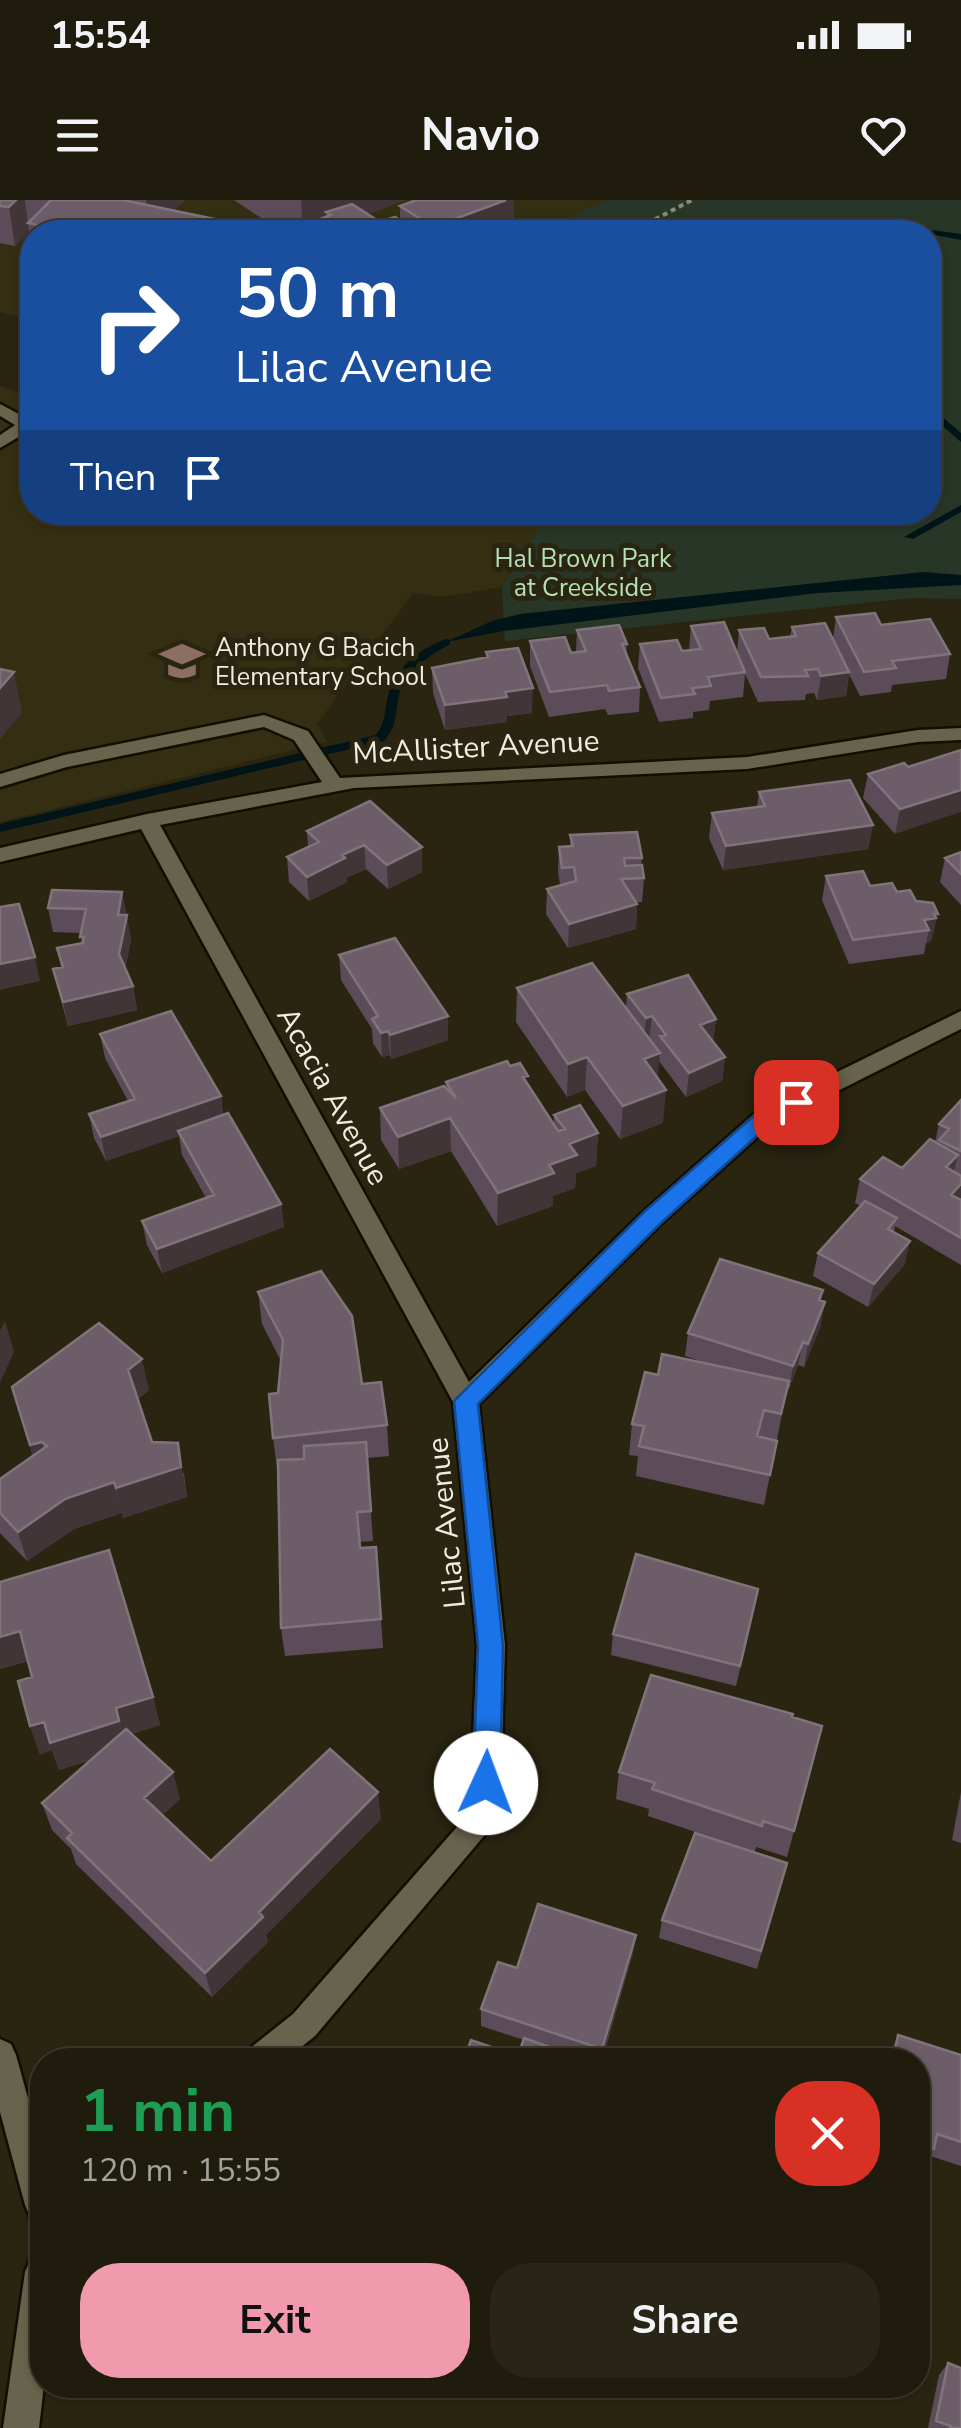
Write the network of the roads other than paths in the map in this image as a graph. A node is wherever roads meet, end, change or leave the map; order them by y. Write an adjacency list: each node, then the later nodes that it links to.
1 (961, 734): 2 (street, McAllister Avenue)
2 (329, 778): 3 (street); 4 (street, McAllister Avenue)
3 (0, 781)
4 (147, 821): 5 (street, McAllister Avenue); 7 (street, Acacia Avenue)
5 (0, 855)
6 (961, 1019): 7 (street, Lilac Avenue)
7 (466, 1401): 8 (street, Lilac Avenue)
8 (275, 2048)
9 (0, 2055): 10 (street)
10 (30, 2163)
11 (30, 2361): 12 (street)
12 (21, 2428)

